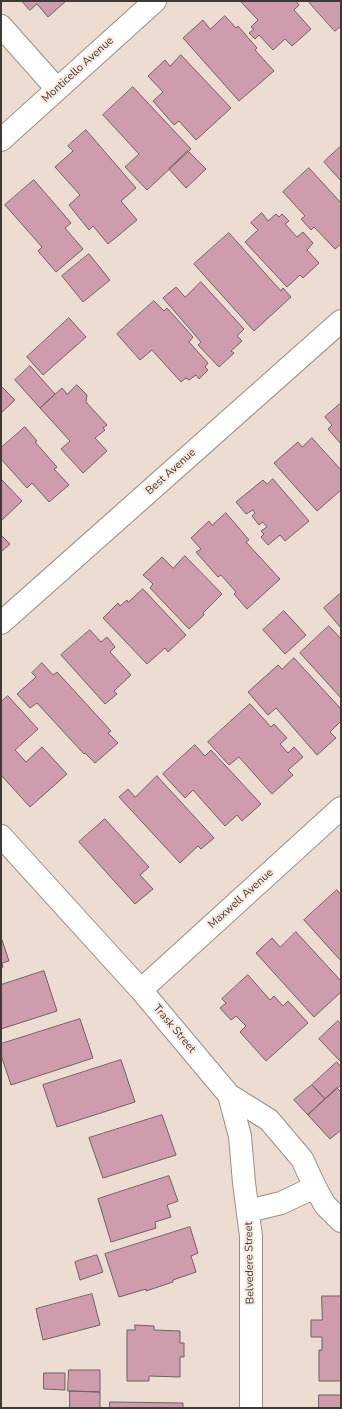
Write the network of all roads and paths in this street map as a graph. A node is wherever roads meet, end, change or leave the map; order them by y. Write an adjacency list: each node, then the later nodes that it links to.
1 (155, 1): 3 (street, Monticello Avenue)
2 (1, 26): 3 (street)
3 (57, 89): 4 (street, Monticello Avenue)
4 (1, 140)
5 (341, 321): 6 (street, Best Avenue)
6 (1, 623)
7 (341, 808): 9 (street, Maxwell Avenue)
8 (1, 836): 9 (street, Trask Street)
9 (141, 990): 10 (street, Trask Street)
10 (228, 1095): 11 (street, Trask Street); 12 (street, Belvedere Street)
11 (315, 1187): 12 (street); 13 (street, Trask Street)
12 (248, 1211): 14 (street, Belvedere Street)
13 (341, 1222)
14 (251, 1408)

